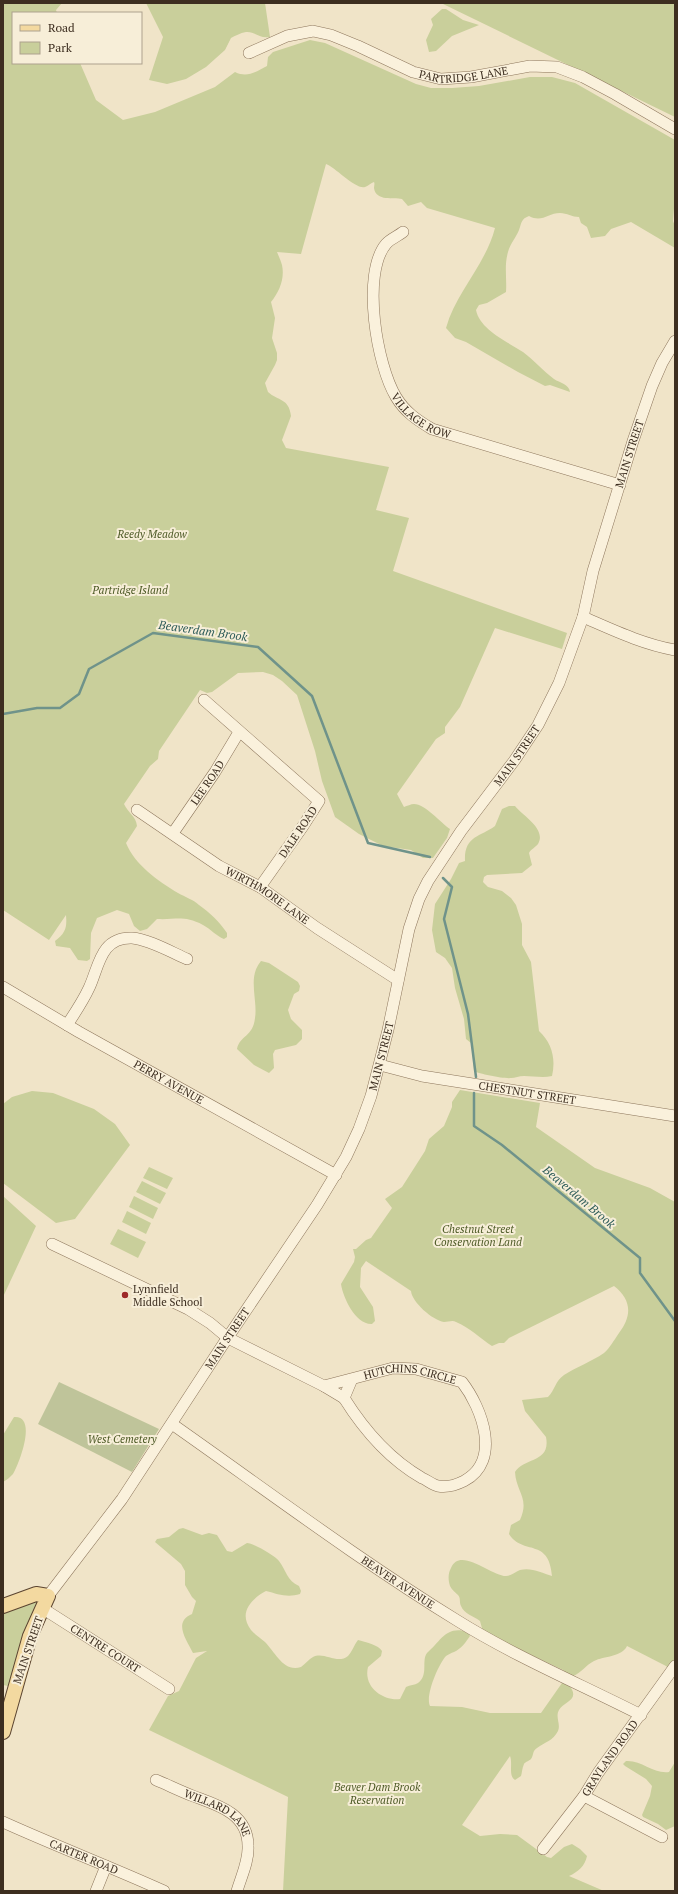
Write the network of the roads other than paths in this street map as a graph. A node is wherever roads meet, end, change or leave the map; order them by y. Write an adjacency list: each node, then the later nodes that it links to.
1 (249, 53): 2 (street, PARTRIDGE LANE)
2 (675, 129)
3 (403, 232): 5 (street, VILLAGE ROW)
4 (675, 341): 5 (street, MAIN STREET)
5 (620, 485): 6 (street, MAIN STREET)
6 (582, 618): 7 (street); 14 (street, MAIN STREET)
7 (675, 650)
8 (204, 700): 9 (street)
9 (240, 732): 11 (street, LEE ROAD); 12 (street, DALE ROAD)
10 (137, 810): 11 (street, WIRTHMORE LANE)
11 (174, 833): 12 (street, WIRTHMORE LANE)
12 (260, 887): 14 (street, WIRTHMORE LANE)
13 (187, 959): 16 (street)
14 (398, 980): 17 (street, MAIN STREET)
15 (3, 987): 16 (street, PERRY AVENUE)
16 (67, 1025): 19 (street, PERRY AVENUE)
17 (380, 1065): 18 (street, CHESTNUT STREET); 19 (street, MAIN STREET)
18 (675, 1116)
19 (336, 1175): 21 (street, MAIN STREET)
20 (52, 1244): 21 (street)
21 (228, 1338): 23 (street, HUTCHINS CIRCLE); 25 (street, MAIN STREET)
22 (352, 1379): 23 (street, HUTCHINS CIRCLE); 24 (street, HUTCHINS CIRCLE); 24 (street, HUTCHINS CIRCLE)
23 (324, 1386): 24 (street, HUTCHINS CIRCLE)
24 (344, 1398)
25 (172, 1424): 26 (street, MAIN STREET); 32 (street, BEAVER AVENUE)
26 (48, 1596): 27 (main road); 28 (main road, MAIN STREET)
27 (3, 1606)
28 (42, 1608): 30 (street, CENTRE COURT); 31 (main road, MAIN STREET)
29 (675, 1666): 32 (street, GRAYLAND ROAD)
30 (169, 1689)
31 (8, 1693): 33 (main road, MAIN STREET)
32 (641, 1715): 35 (street, GRAYLAND ROAD)
33 (3, 1732)
34 (156, 1780): 42 (street, WILLARD LANE)
35 (584, 1796): 37 (street); 38 (street, GRAYLAND ROAD)
36 (3, 1822): 39 (street, CARTER ROAD)
37 (662, 1837)
38 (543, 1849)
39 (106, 1866): 40 (street); 41 (street, CARTER ROAD)
40 (96, 1891)
41 (164, 1891)
42 (237, 1891)

